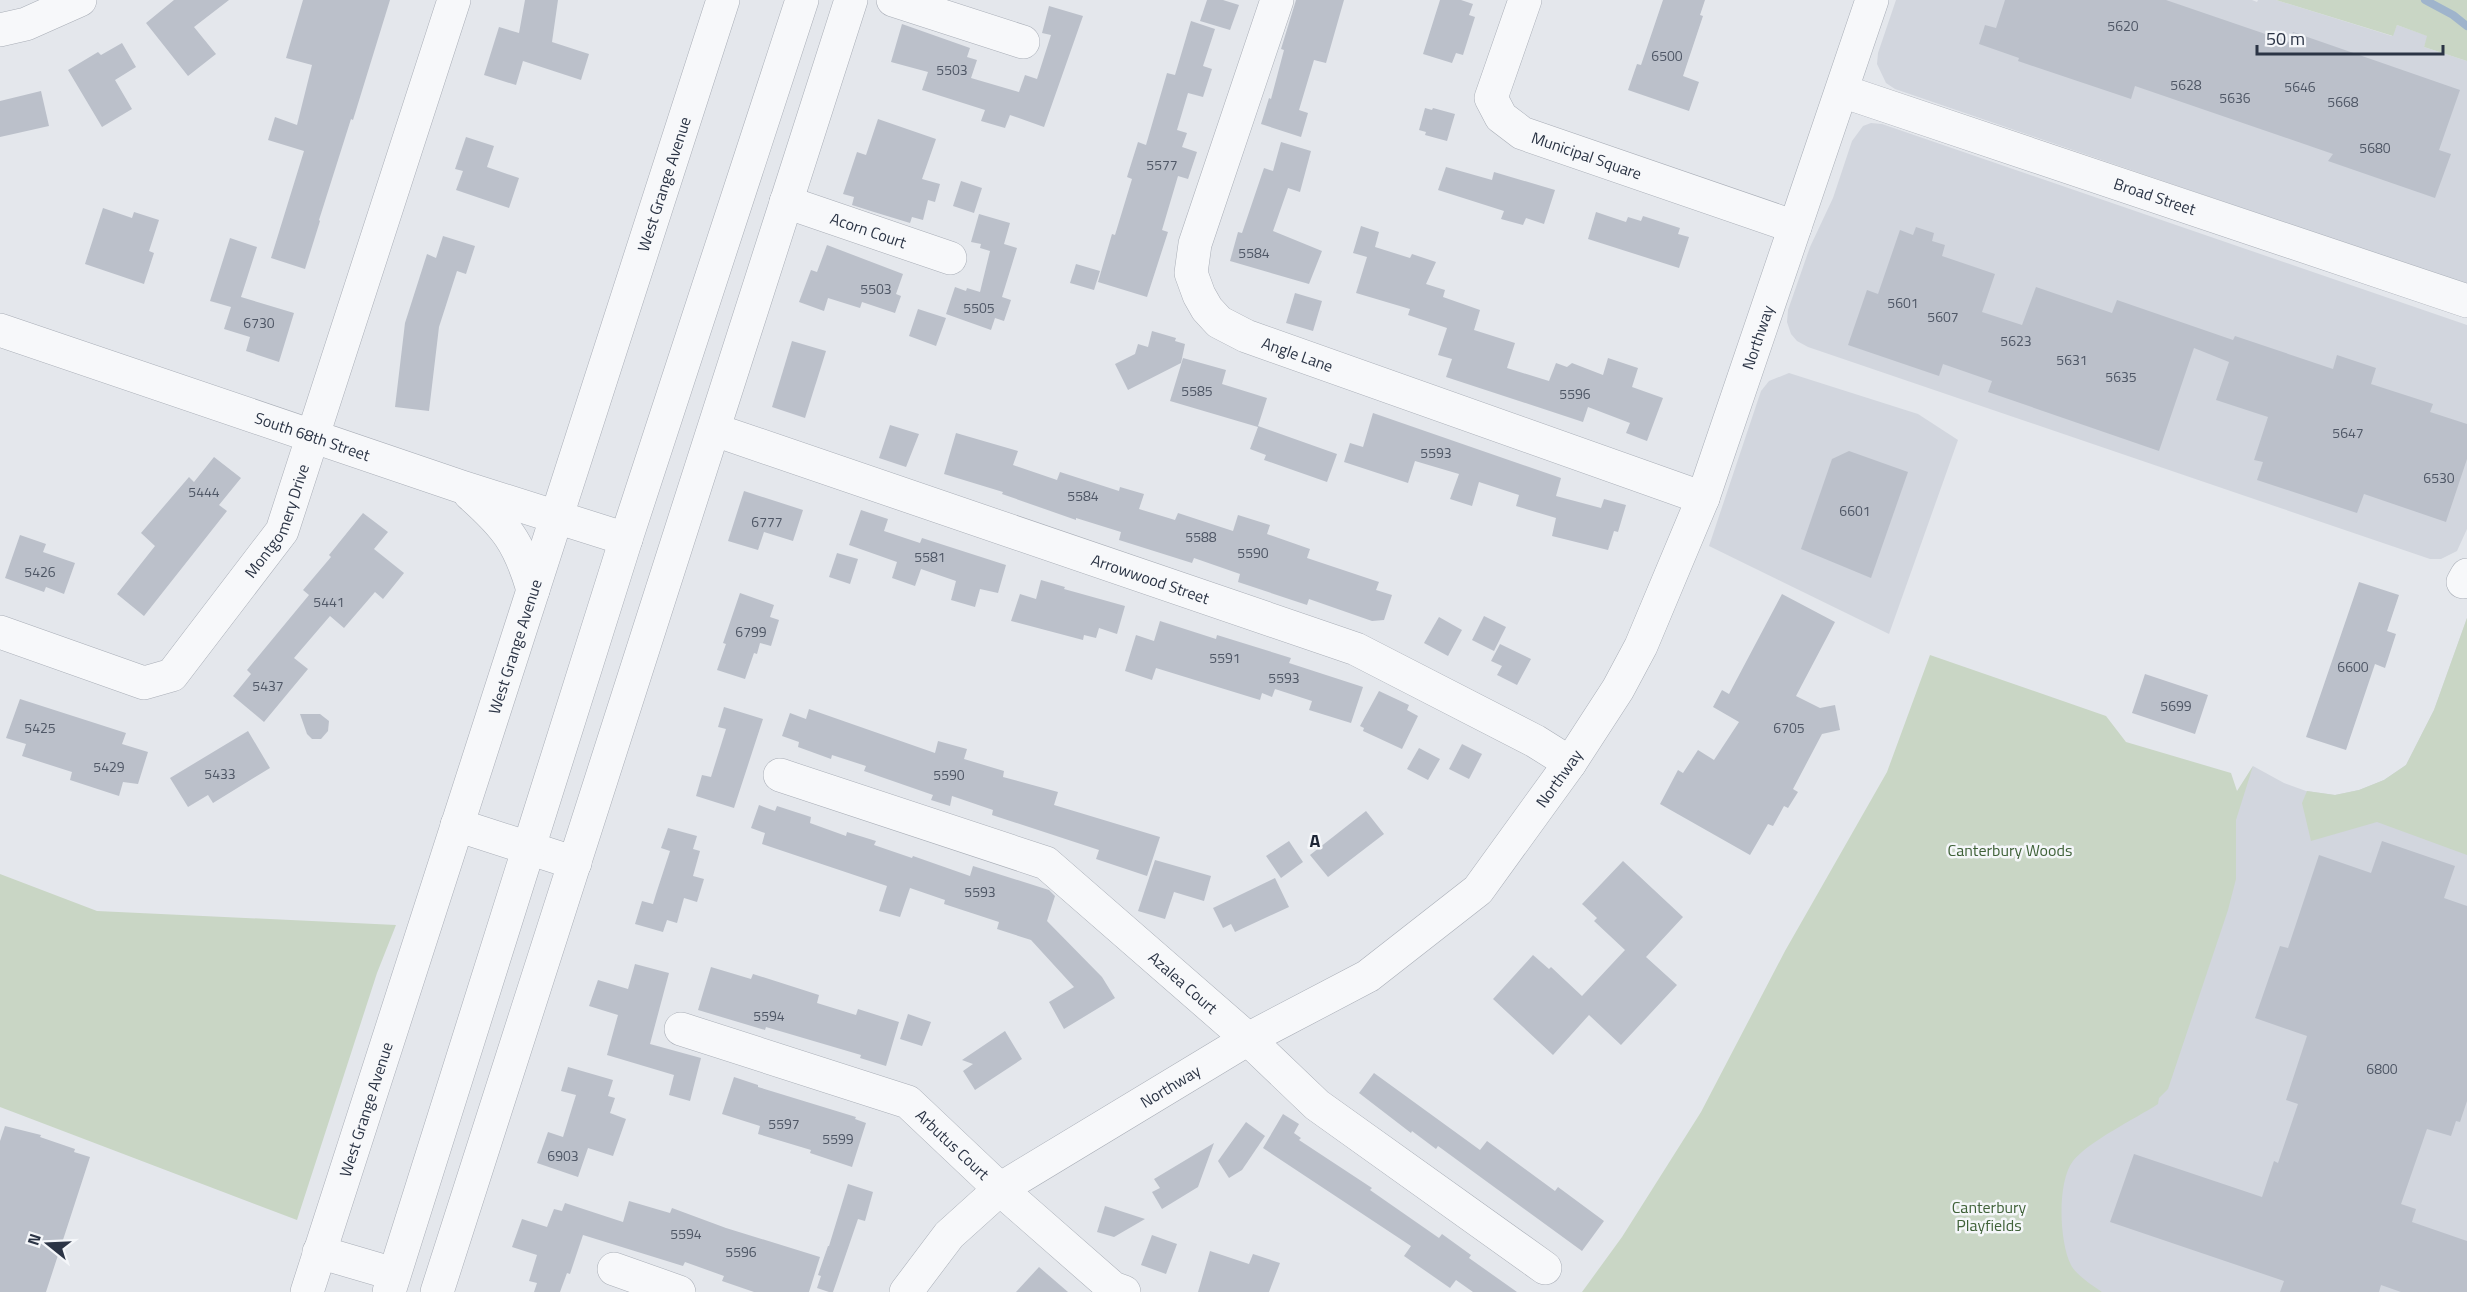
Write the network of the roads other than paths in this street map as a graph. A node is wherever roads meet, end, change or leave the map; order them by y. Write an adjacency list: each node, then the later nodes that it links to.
1 (80, 0): 10 (street)
2 (453, 0): 19 (street, Montgomery Drive)
3 (723, 0): 22 (street, West Grange Avenue)
4 (802, 0): 23 (street)
5 (851, 0): 13 (street)
6 (893, 0): 11 (street)
7 (1277, 0): 21 (street, Angle Lane)
8 (1525, 0): 14 (street, Municipal Square)
9 (1872, 0): 12 (street, Northway)
10 (0, 30)
11 (1023, 42)
12 (1842, 92): 14 (street, Northway); 16 (street, Broad Street)
13 (786, 202): 15 (street, Acorn Court); 18 (street)
14 (1795, 227): 21 (street, Northway)
15 (950, 258)
16 (2467, 301)
17 (0, 330): 19 (street, South 68th Street)
18 (715, 430): 26 (street, Arrowwood Street); 30 (street)
19 (314, 435): 20 (street, South 68th Street); 25 (street, Montgomery Drive)
20 (462, 487): 22 (street, South 68th Street); 24 (street)
21 (1703, 498): 26 (street, Northway)
22 (555, 517): 23 (street, South 68th Street); 24 (street, West Grange Avenue)
23 (626, 539): 29 (street)
24 (532, 590): 28 (street, West Grange Avenue)
25 (0, 632)
26 (1570, 763): 32 (street, Northway)
27 (780, 775): 32 (street, Azalea Court)
28 (457, 825): 29 (street); 34 (street, West Grange Avenue)
29 (528, 848): 30 (street); 37 (street)
30 (575, 863): 39 (street)
31 (681, 1029): 33 (street, Arbutus Court)
32 (1248, 1039): 33 (street, Northway); 35 (street, Azalea Court)
33 (1000, 1189): 41 (street, Northway); 42 (street, Arbutus Court)
34 (319, 1252): 37 (street); 38 (street, West Grange Avenue)
35 (1545, 1268)
36 (614, 1269): 40 (street)
37 (392, 1283)
38 (307, 1292)
39 (437, 1292)
40 (679, 1292)
41 (906, 1292)
42 (1124, 1292)

